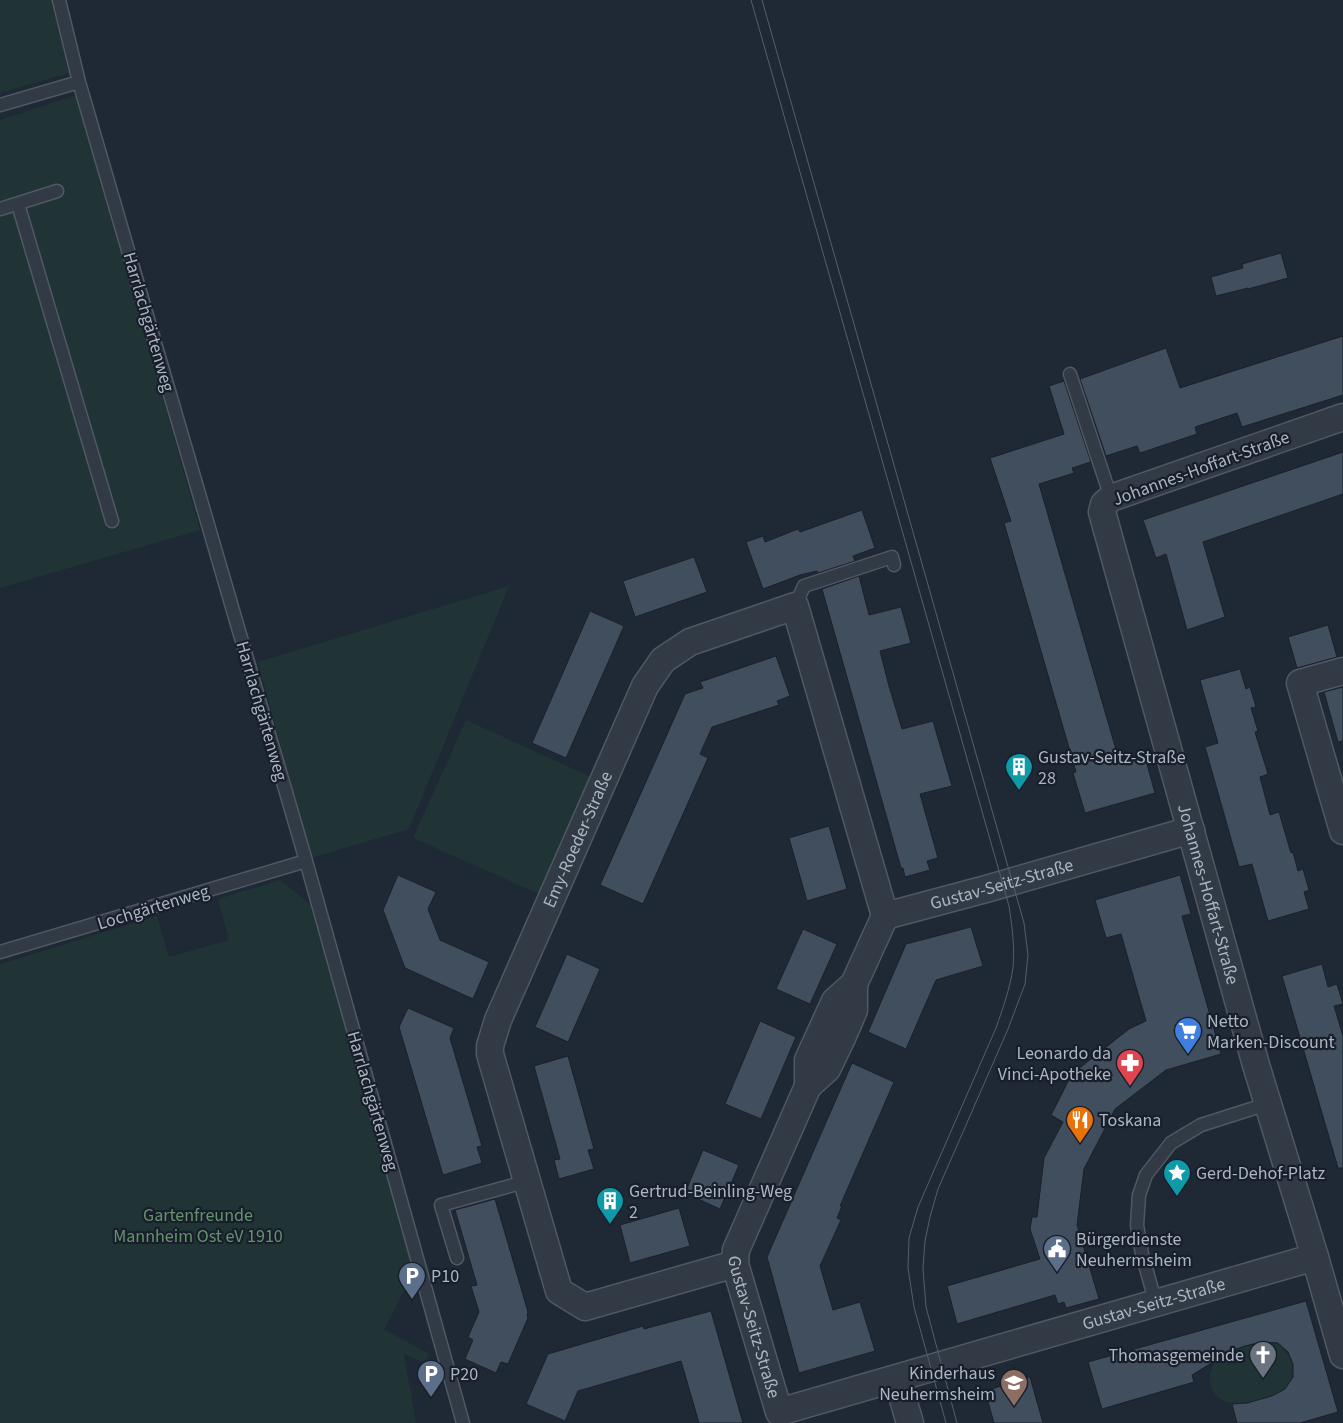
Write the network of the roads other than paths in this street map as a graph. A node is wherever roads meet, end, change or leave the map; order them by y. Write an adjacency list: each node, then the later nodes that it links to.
1 (59, 0): 2 (lane, Harrlachgärtenweg)
2 (79, 82): 3 (lane); 16 (lane, Harrlachgärtenweg)
3 (0, 104)
4 (57, 191): 5 (lane)
5 (18, 204): 6 (lane); 10 (lane)
6 (0, 209)
7 (1070, 374): 9 (lane)
8 (1343, 417): 9 (street, Johannes-Hoffart-Straße)
9 (1111, 498): 14 (street, Johannes-Hoffart-Straße)
10 (112, 521)
11 (894, 565): 12 (lane)
12 (795, 606): 17 (street); 20 (street, Emy-Roeder-Straße)
13 (1343, 671): 15 (street)
14 (1191, 830): 17 (street, Gustav-Seitz-Straße); 19 (street, Johannes-Hoffart-Straße)
15 (1343, 831)
16 (306, 861): 18 (lane, Lochgärtenweg); 27 (lane, Harrlachgärtenweg)
17 (884, 916): 23 (street, Gustav-Seitz-Straße)
18 (0, 952)
19 (1267, 1104): 21 (street, Johannes-Hoffart-Straße); 24 (lane)
20 (528, 1181): 22 (lane); 23 (street, Emy-Roeder-Straße)
21 (1316, 1257): 24 (street, Gustav-Seitz-Straße); 25 (street, Johannes-Hoffart-Straße)
22 (457, 1258)
23 (735, 1264): 26 (street, Gustav-Seitz-Straße)
24 (1156, 1304): 26 (street, Gustav-Seitz-Straße)
25 (1343, 1355)
26 (897, 1379): 28 (street)
27 (463, 1423)
28 (910, 1423)

